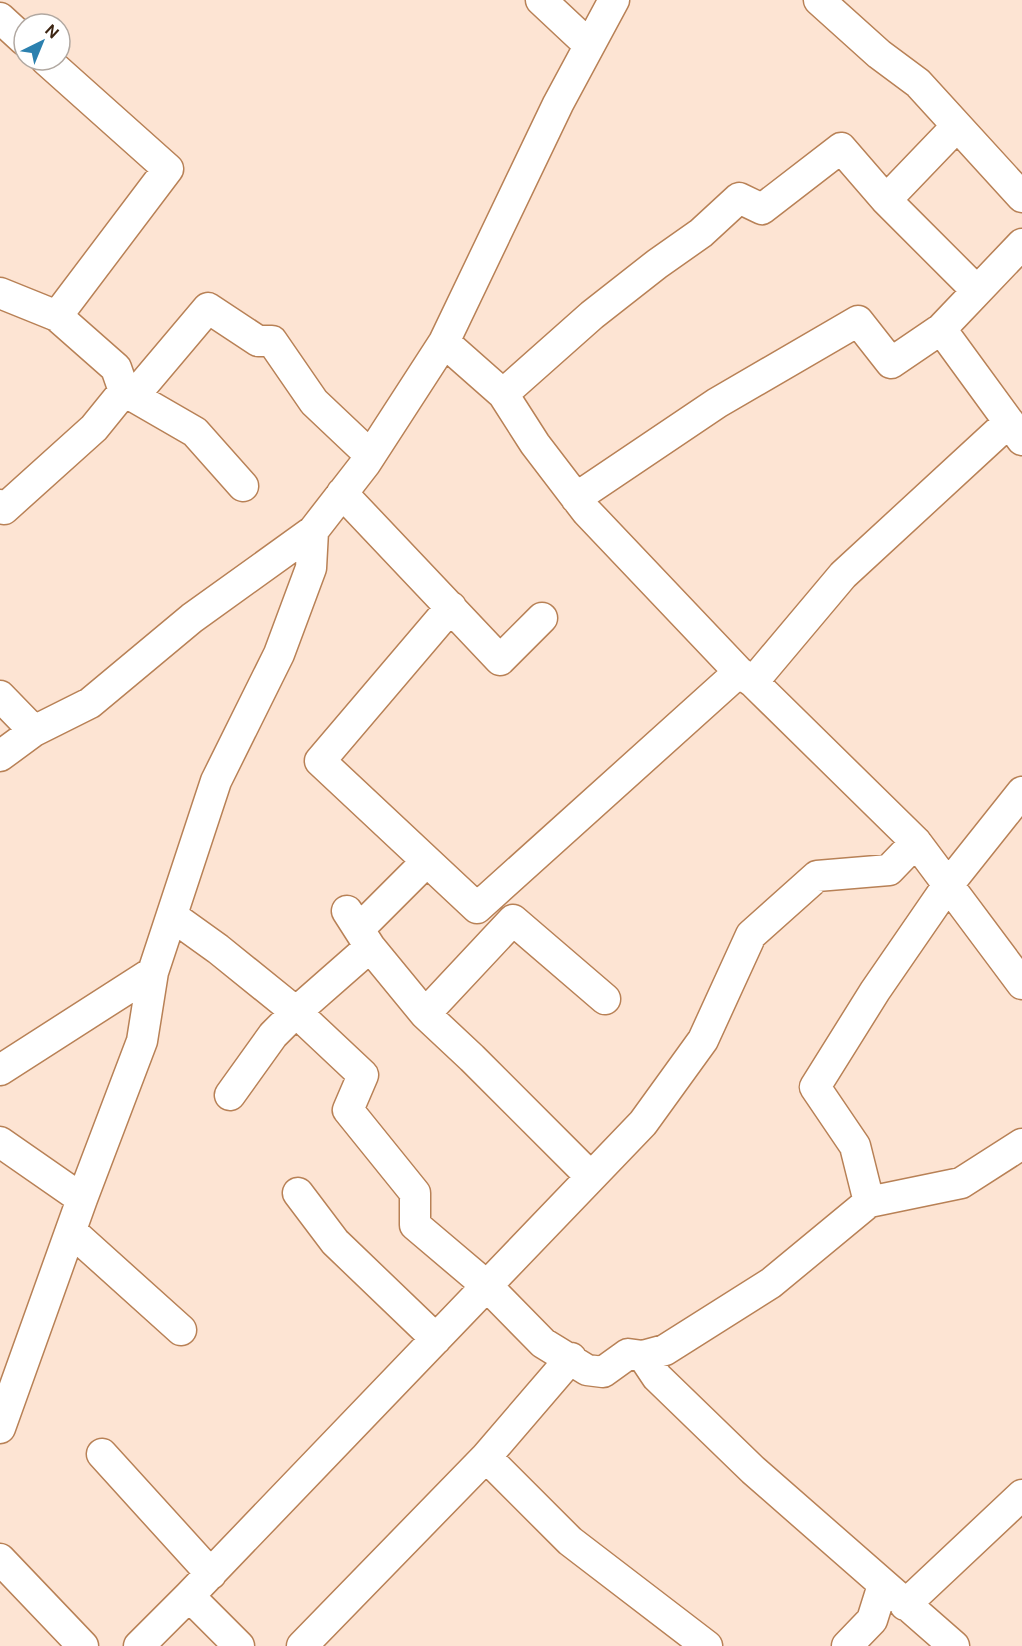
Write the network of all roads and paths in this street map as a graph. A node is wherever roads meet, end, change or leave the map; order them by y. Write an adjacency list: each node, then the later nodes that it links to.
1 (542, 0): 6 (street)
2 (614, 0): 6 (street)
3 (819, 0): 8 (street)
4 (0, 18): 5 (street)
5 (12, 29)
6 (590, 45): 16 (street)
7 (59, 72): 14 (street)
8 (957, 126): 9 (street); 10 (street)
9 (1022, 197)
10 (886, 200): 12 (street); 18 (street)
11 (1022, 244): 12 (street)
12 (977, 291): 15 (street)
13 (0, 293): 14 (street)
14 (57, 316): 17 (street)
15 (941, 329): 19 (street); 23 (street)
16 (444, 342): 18 (street); 20 (street)
17 (124, 391): 20 (street); 21 (street); 24 (street)
18 (503, 394): 23 (street)
19 (1015, 431): 28 (street)
20 (370, 455): 22 (street)
21 (243, 486)
22 (342, 493): 25 (street); 26 (street)
23 (576, 498): 28 (street)
24 (0, 505)
25 (313, 531): 30 (street); 36 (street)
26 (451, 607): 27 (street); 34 (street)
27 (542, 618)
28 (746, 677): 33 (street); 34 (street)
29 (0, 696): 30 (street)
30 (34, 731): 31 (street)
31 (0, 756)
32 (1022, 792): 35 (street)
33 (916, 842): 35 (street); 47 (street)
34 (426, 862): 37 (street)
35 (948, 885): 39 (street); 50 (street)
36 (172, 916): 38 (street); 41 (street)
37 (358, 929): 41 (street); 42 (street)
38 (153, 972): 43 (street); 49 (street)
39 (1022, 984)
40 (605, 999): 42 (street)
41 (296, 1012): 44 (street); 52 (street)
42 (425, 1014): 47 (street)
43 (0, 1070)
44 (230, 1095)
45 (0, 1142): 49 (street)
46 (1022, 1144): 50 (street)
47 (591, 1177): 52 (street)
48 (298, 1193): 54 (street)
49 (82, 1199): 51 (street)
50 (869, 1202): 55 (street)
51 (71, 1231): 53 (street); 57 (street)
52 (487, 1286): 54 (street); 56 (street)
53 (181, 1330)
54 (436, 1339): 62 (street)
55 (643, 1356): 56 (street); 63 (street)
56 (571, 1359): 59 (street)
57 (0, 1428)
58 (102, 1454): 62 (street)
59 (486, 1457): 68 (street); 69 (street)
60 (1022, 1495): 63 (street)
61 (0, 1559): 65 (street)
62 (211, 1574): 64 (street)
63 (894, 1595): 70 (street); 71 (street)
64 (189, 1596): 66 (street); 67 (street)
65 (83, 1646)
66 (139, 1646)
67 (239, 1646)
68 (302, 1646)
69 (707, 1646)
70 (847, 1646)
71 (954, 1646)

